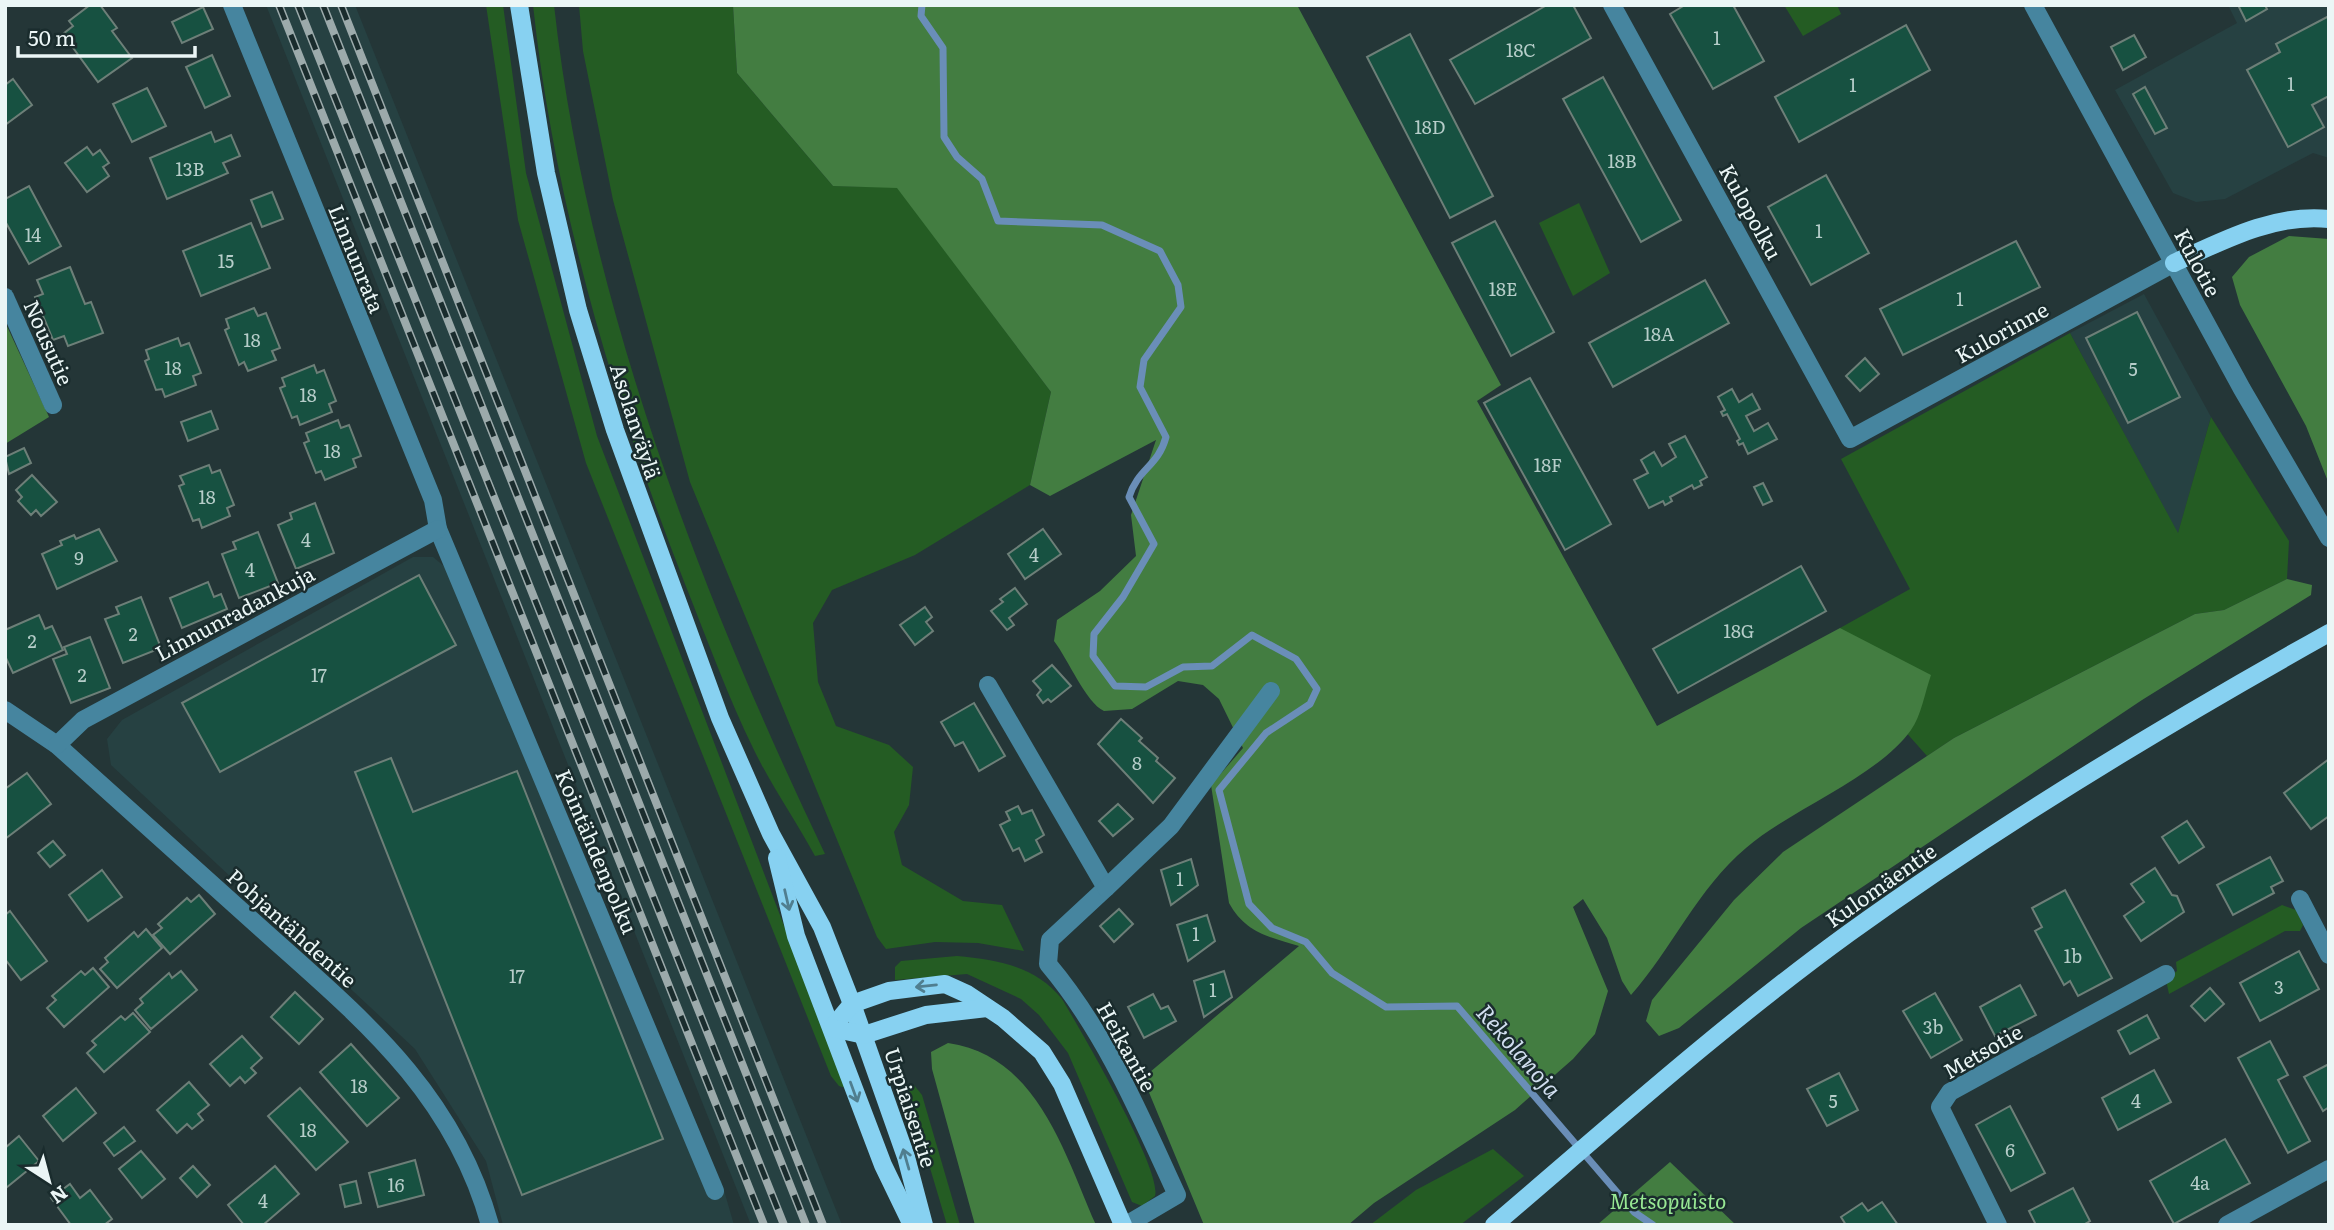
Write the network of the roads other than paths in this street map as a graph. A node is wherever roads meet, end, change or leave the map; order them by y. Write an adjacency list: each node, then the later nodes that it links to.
1 (232, 5): 10 (street, Linnunrata)
2 (519, 5): 17 (main road, Asolanväylä)
3 (1612, 5): 9 (street, Kulopolku)
4 (2033, 5): 6 (street, Kulotie)
5 (2329, 219): 6 (main road)
6 (2174, 263): 9 (street, Kulorinne); 11 (street, Kulotie)
7 (5, 297): 8 (street, Nousutie)
8 (53, 405)
9 (1850, 439)
10 (438, 529): 16 (street, Linnunradankuja); 27 (street, Kointähdenpolku)
11 (2329, 538)
12 (2329, 633): 32 (main road, Kulomäentie)
13 (988, 685): 18 (street)
14 (1271, 691): 18 (street, Heikantie)
15 (5, 710): 16 (street, Pohjantähdentie)
16 (57, 745): 28 (street, Pohjantähdentie)
17 (771, 834): 22 (main road, Asolanväylä); 24 (main road, Asolanväylä, one-way to 24)
18 (1106, 888): 31 (street, Heikantie)
19 (2300, 899): 20 (street)
20 (2329, 955)
21 (2166, 974): 33 (street, Metsotie)
22 (852, 1004): 23 (main road, one-way to 22); 24 (main road); 25 (main road, Urpiaisentie)
23 (987, 1008): 25 (main road); 31 (main road)
24 (832, 1028): 25 (main road); 29 (main road, Urpiaisentie, one-way to 29)
25 (864, 1035): 30 (main road, Urpiaisentie, one-way to 25)
26 (2329, 1169): 34 (street)
27 (715, 1191)
28 (490, 1225)
29 (912, 1225)
30 (924, 1225)
31 (1125, 1225)
32 (1494, 1225)
33 (1998, 1225)
34 (2227, 1225)

